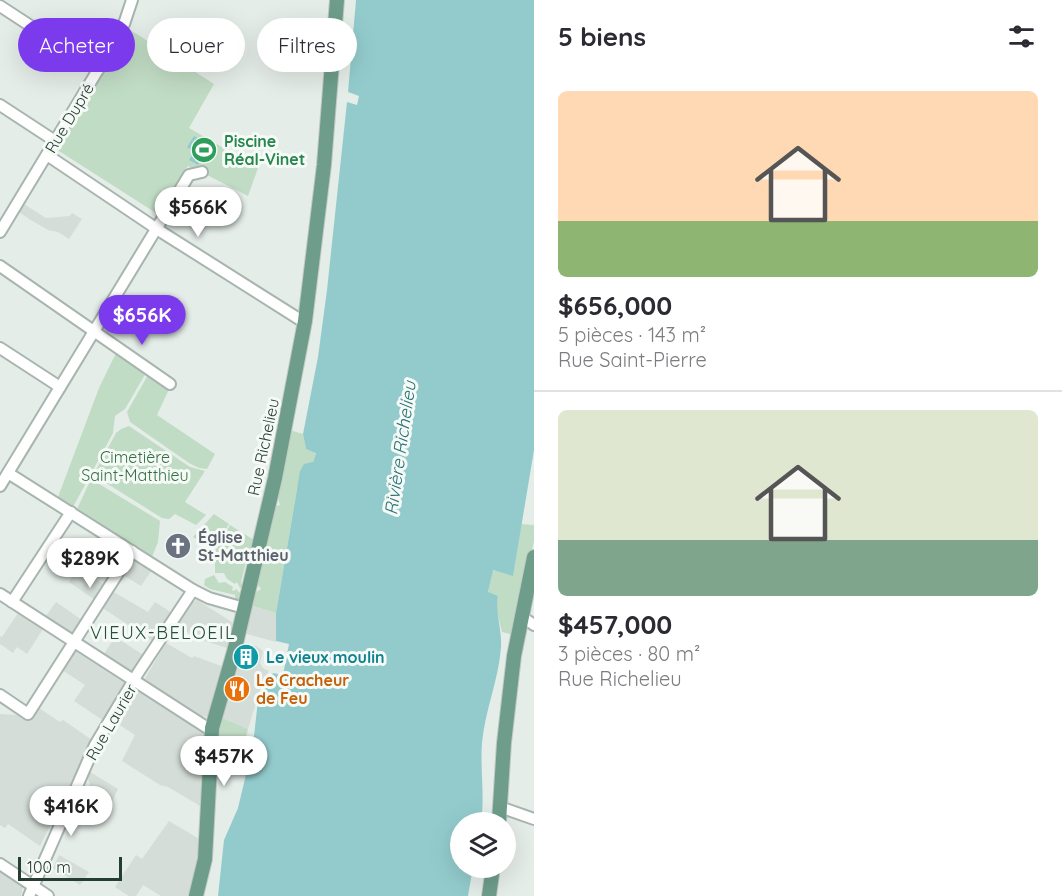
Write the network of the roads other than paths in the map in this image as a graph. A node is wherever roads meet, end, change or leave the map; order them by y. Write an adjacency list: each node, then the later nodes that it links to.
1 (132, 0): 5 (street, Rue Dupré)
2 (337, 0): 14 (main road, Rue Richelieu)
3 (0, 6): 4 (street)
4 (18, 18)
5 (126, 18)
6 (97, 72): 8 (street, Rue Dupré)
7 (0, 105): 8 (street)
8 (55, 141): 9 (street, Rue Dupré)
9 (47, 155): 11 (street); 12 (street, Rue Dupré)
10 (202, 172): 11 (street)
11 (157, 229): 14 (street); 15 (street)
12 (0, 232)
13 (0, 266): 15 (street)
14 (305, 321): 27 (main road, Rue Richelieu)
15 (95, 330): 17 (street); 18 (street)
16 (0, 348): 18 (street)
17 (170, 384)
18 (60, 387): 19 (street)
19 (8, 472): 20 (street); 21 (street)
20 (0, 486)
21 (71, 512): 22 (street); 26 (street)
22 (132, 551): 24 (street); 30 (street)
23 (534, 559): 28 (main road)
24 (193, 590): 27 (street); 31 (street, Rue Laurier)
25 (0, 594): 26 (street)
26 (12, 602): 30 (street)
27 (244, 608): 33 (main road, Rue Richelieu)
28 (521, 616): 29 (street); 34 (main road)
29 (534, 625)
30 (73, 642): 31 (street); 32 (street)
31 (134, 682): 33 (street); 39 (street, Rue Laurier)
32 (0, 695)
33 (212, 728): 41 (main road, Rue Richelieu)
34 (501, 807): 35 (main road); 36 (street)
35 (500, 812)
36 (534, 819)
37 (0, 864): 39 (street)
38 (491, 878): 42 (main road)
39 (31, 891): 40 (street)
40 (48, 896)
41 (196, 896)
42 (489, 896)

